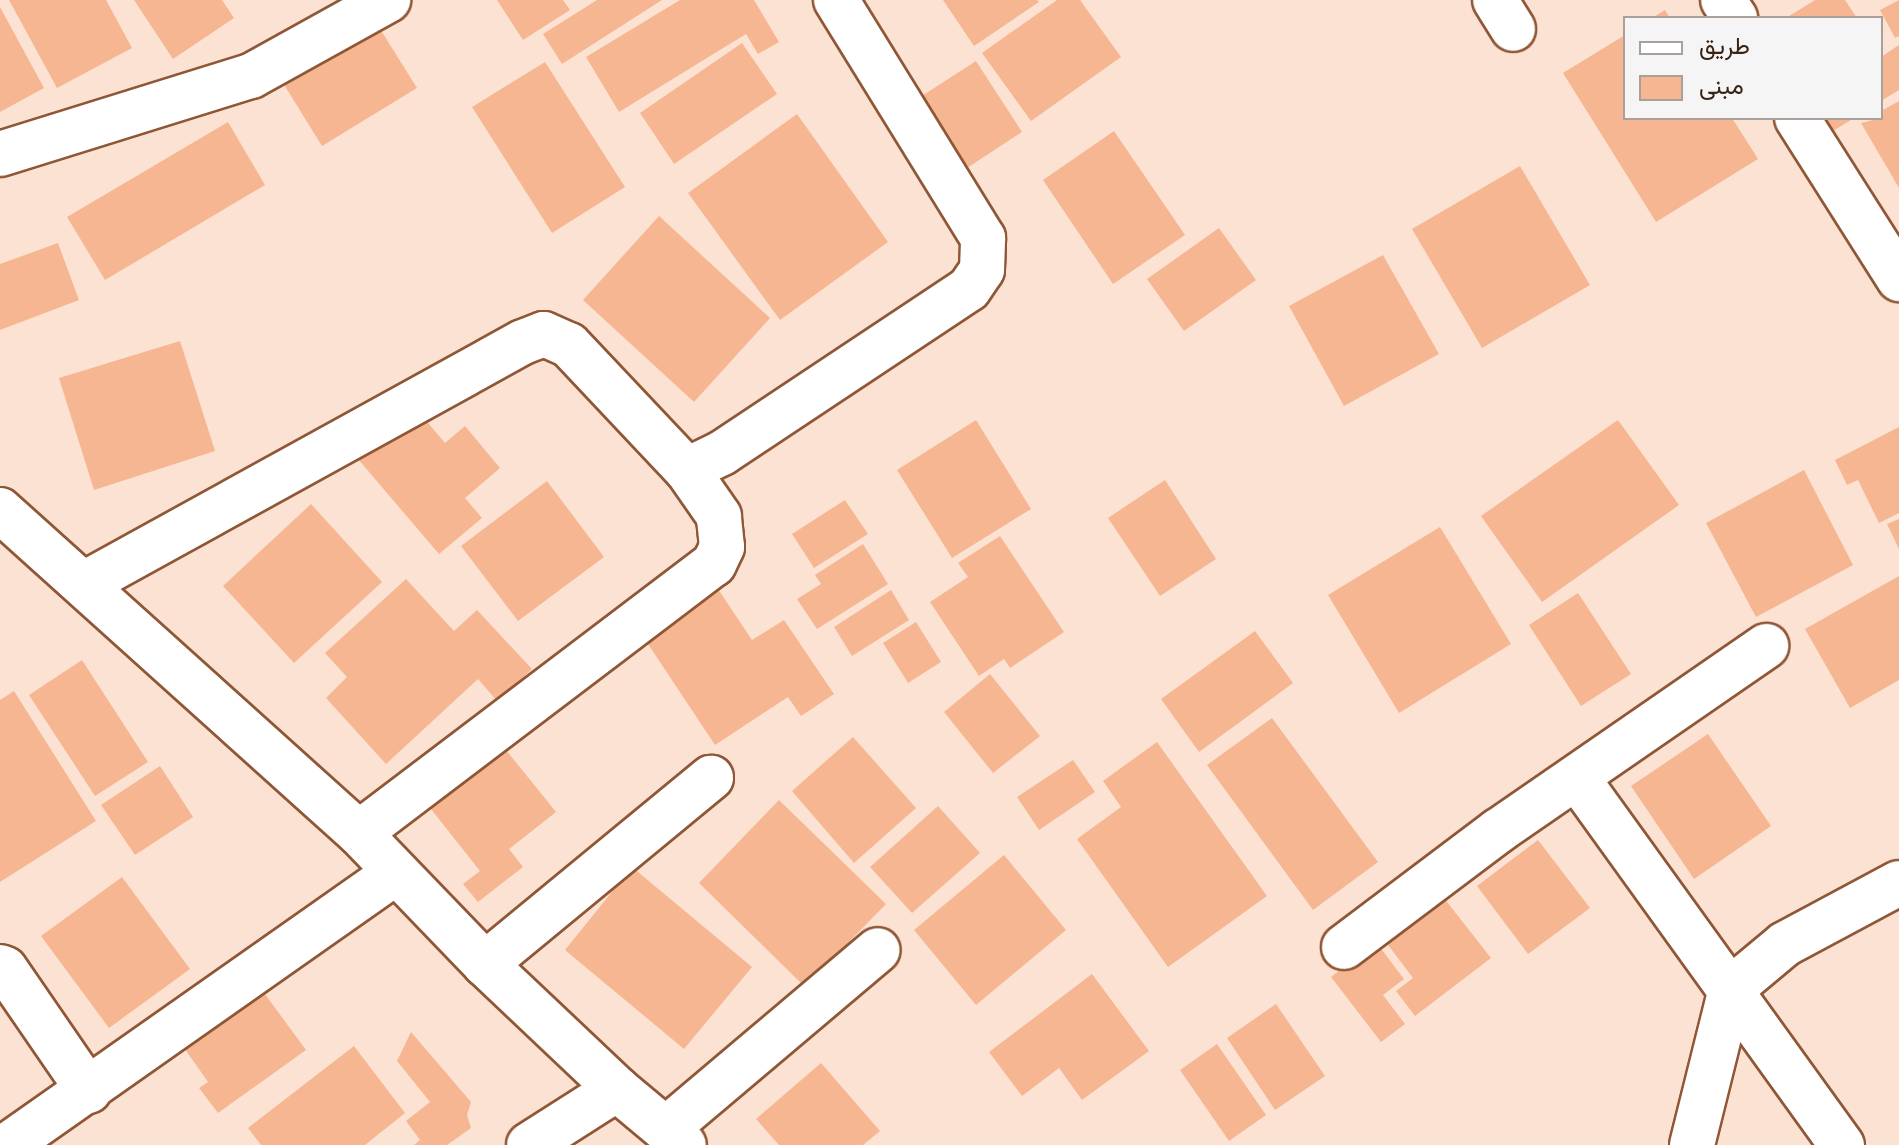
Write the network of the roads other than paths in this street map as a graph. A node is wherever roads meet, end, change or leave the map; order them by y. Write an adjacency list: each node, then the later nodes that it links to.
1 (388, 0): 4 (street)
2 (836, 0): 6 (street)
3 (1798, 120): 5 (street)
4 (0, 154)
5 (1899, 279)
6 (687, 470): 8 (street); 12 (street)
7 (0, 510): 8 (street)
8 (84, 584): 12 (street)
9 (1766, 646): 11 (street)
10 (711, 778): 17 (street)
11 (1577, 778): 15 (street); 19 (street)
12 (359, 833): 13 (street)
13 (395, 873): 17 (street); 21 (street)
14 (1899, 883): 19 (street)
15 (1344, 947)
16 (878, 950): 22 (street)
17 (485, 964): 20 (street)
18 (0, 967): 21 (street)
19 (1731, 989): 25 (street); 26 (street)
20 (617, 1089): 22 (street); 24 (street)
21 (89, 1091): 23 (street)
22 (675, 1137)
23 (8, 1145)
24 (529, 1145)
25 (1692, 1145)
26 (1842, 1145)

